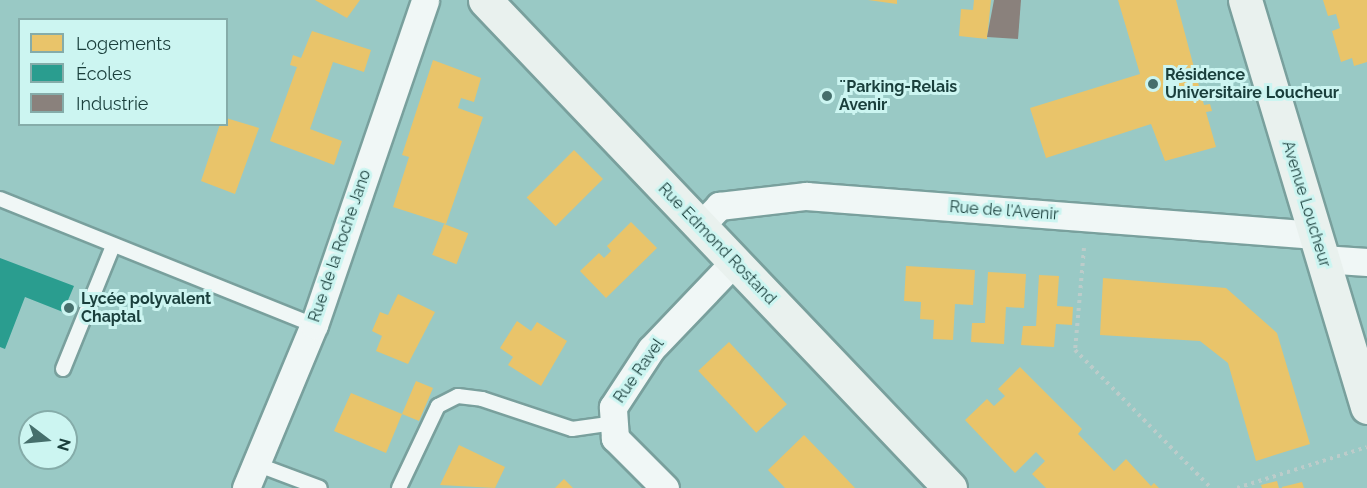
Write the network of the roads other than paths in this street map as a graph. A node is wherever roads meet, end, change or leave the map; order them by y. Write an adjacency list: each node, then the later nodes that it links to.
1 (425, 0): 10 (street, Rue de la Roche Jano)
2 (486, 0): 5 (street, Rue Edmond Rostand)
3 (1245, 0): 7 (street, Avenue Loucheur)
4 (0, 198): 6 (lane)
5 (700, 226): 7 (street, Rue de l'Avenir); 8 (street, Rue Edmond Rostand)
6 (113, 246): 10 (lane); 11 (lane)
7 (1319, 247): 9 (street, Rue de l'Avenir); 12 (street, Avenue Loucheur)
8 (734, 262): 13 (street, Rue Ravel); 18 (street, Rue Edmond Rostand)
9 (1367, 262)
10 (314, 325): 14 (street, Rue de la Roche Jano)
11 (63, 369)
12 (1367, 407)
13 (614, 423): 16 (lane); 17 (street, Rue Ravel)
14 (251, 476): 15 (lane)
15 (320, 488)
16 (399, 488)
17 (665, 488)
18 (950, 488)

